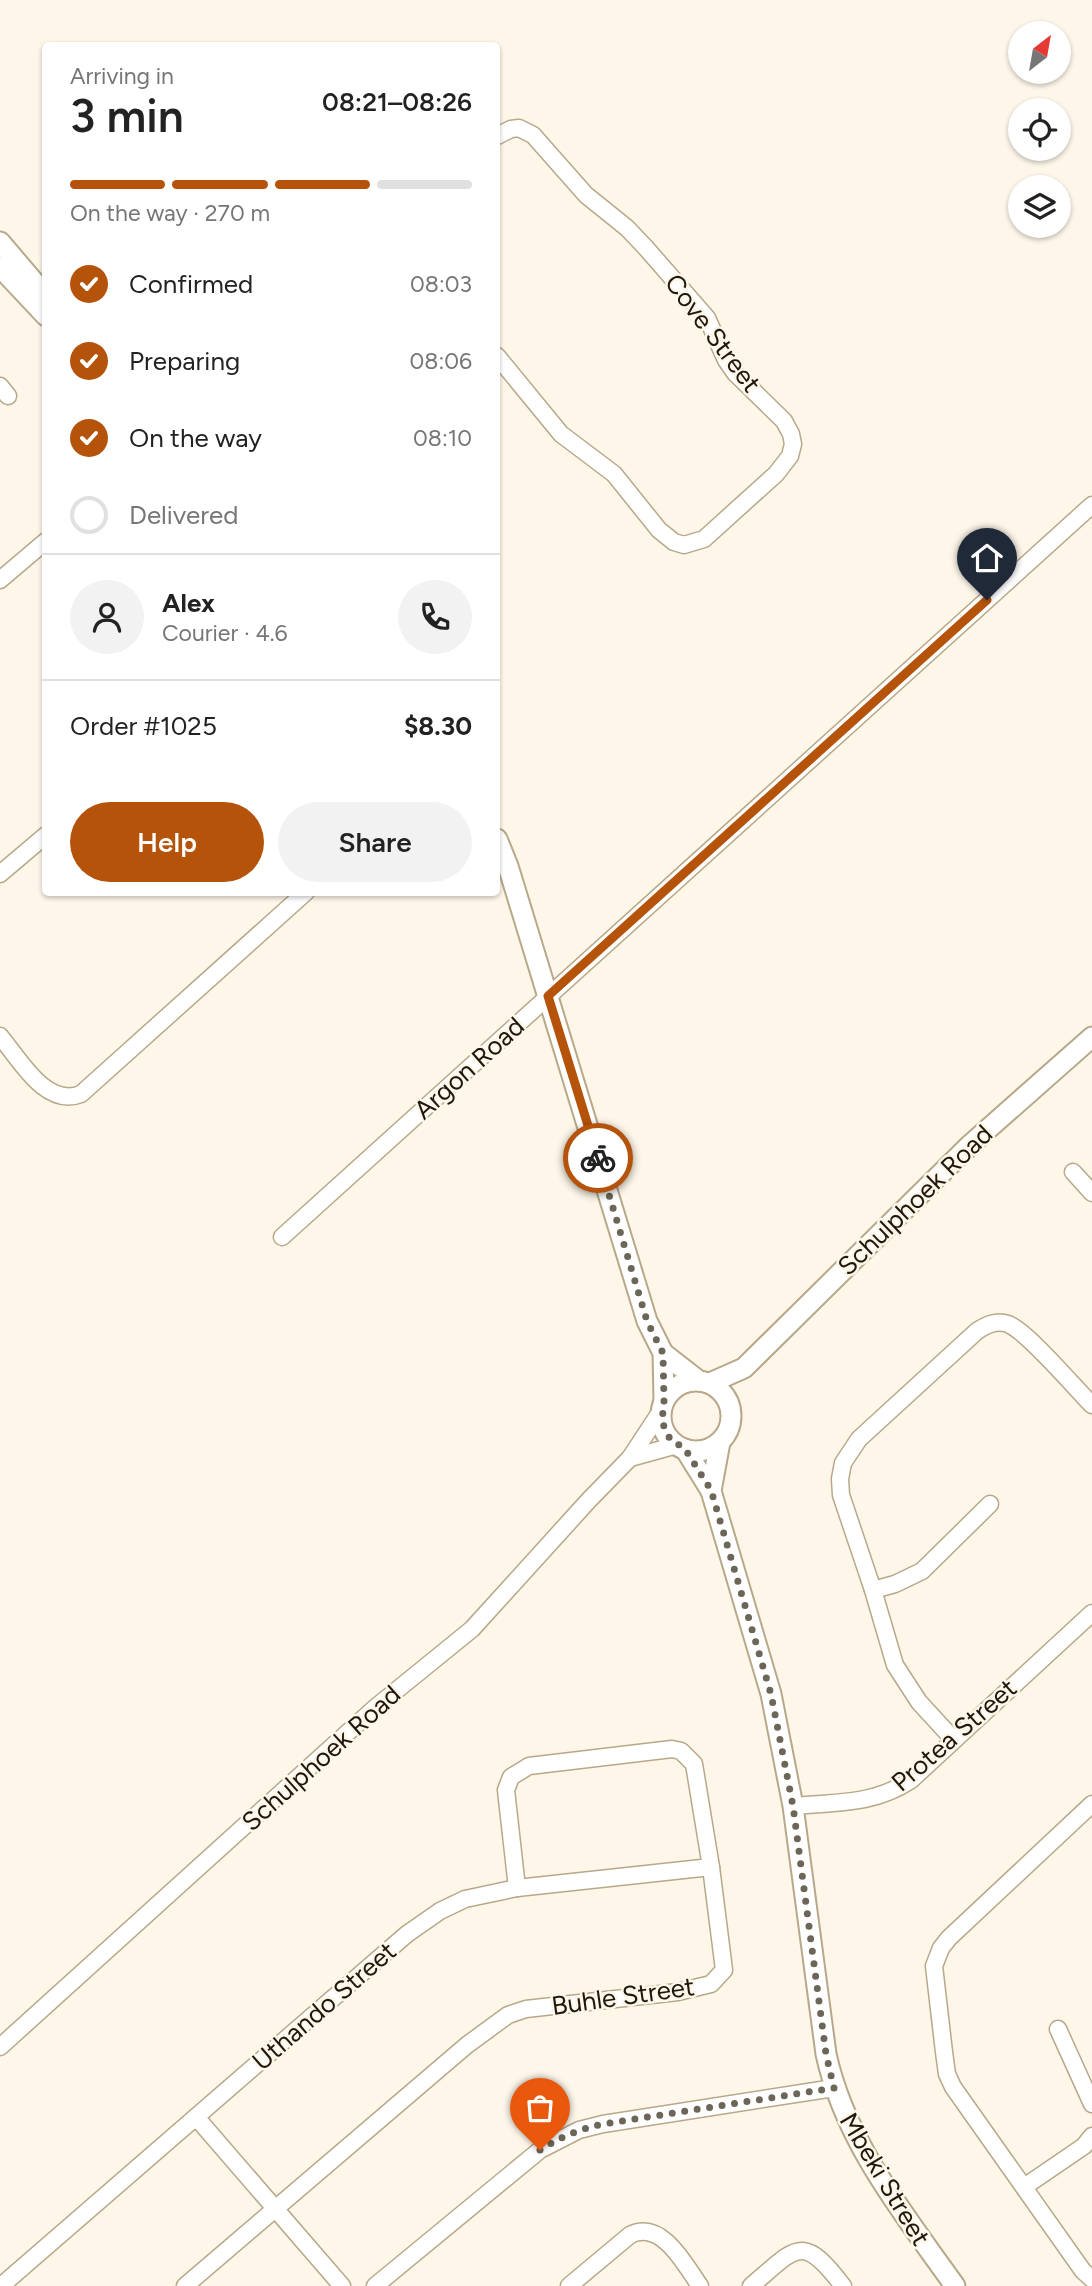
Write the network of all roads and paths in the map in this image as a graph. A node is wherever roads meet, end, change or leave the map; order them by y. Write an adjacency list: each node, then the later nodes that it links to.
1 (500, 134): 6 (street, Cove Street)
2 (0, 242): 4 (street)
3 (0, 267): 5 (street)
4 (42, 291)
5 (42, 312)
6 (500, 360)
7 (1092, 505): 14 (street, Argon Road)
8 (42, 544): 9 (street)
9 (0, 580)
10 (42, 838): 12 (street)
11 (500, 846): 14 (street)
12 (0, 874)
13 (302, 896): 15 (street)
14 (548, 996): 19 (street, Argon Road); 20 (street)
15 (0, 1036)
16 (1092, 1037): 21 (street, Schulphoek Road)
17 (1073, 1172): 18 (street)
18 (1092, 1193)
19 (282, 1237)
20 (663, 1353): 22 (street); 25 (street)
21 (744, 1368): 22 (street, Schulphoek Road); 23 (street, Schulphoek Road)
22 (705, 1382): 23 (street); 25 (street)
23 (730, 1405): 26 (street)
24 (1092, 1405): 31 (street)
25 (663, 1406): 27 (street); 28 (street, Schulphoek Road)
26 (720, 1442): 27 (street); 29 (street, Mbeki Street)
27 (681, 1447): 28 (street); 29 (street, Mbeki Street)
28 (630, 1458): 39 (street, Schulphoek Road)
29 (711, 1490): 35 (street, Mbeki Street)
30 (990, 1504): 31 (street)
31 (873, 1590): 33 (street)
32 (1092, 1613): 33 (street, Protea Street)
33 (953, 1739): 35 (street, Protea Street)
34 (1092, 1805): 44 (street)
35 (793, 1806): 40 (street, Mbeki Street)
36 (711, 1867): 37 (street, Uthando Street); 37 (street, Buhle Street); 45 (street, Buhle Street)
37 (517, 1888): 42 (street, Uthando Street)
38 (1058, 2029): 41 (street)
39 (0, 2047)
40 (834, 2088): 50 (street); 55 (street, Mbeki Street)
41 (1092, 2104)
42 (196, 2117): 45 (street); 47 (street, Uthando Street)
43 (1092, 2136): 44 (street)
44 (1024, 2188): 46 (street)
45 (275, 2208): 48 (street, Buhle Street); 49 (street)
46 (1092, 2279)
47 (2, 2286)
48 (185, 2286)
49 (342, 2286)
50 (375, 2286)
51 (569, 2286): 52 (street)
52 (700, 2286)
53 (751, 2286): 54 (street)
54 (843, 2286)
55 (954, 2286)

